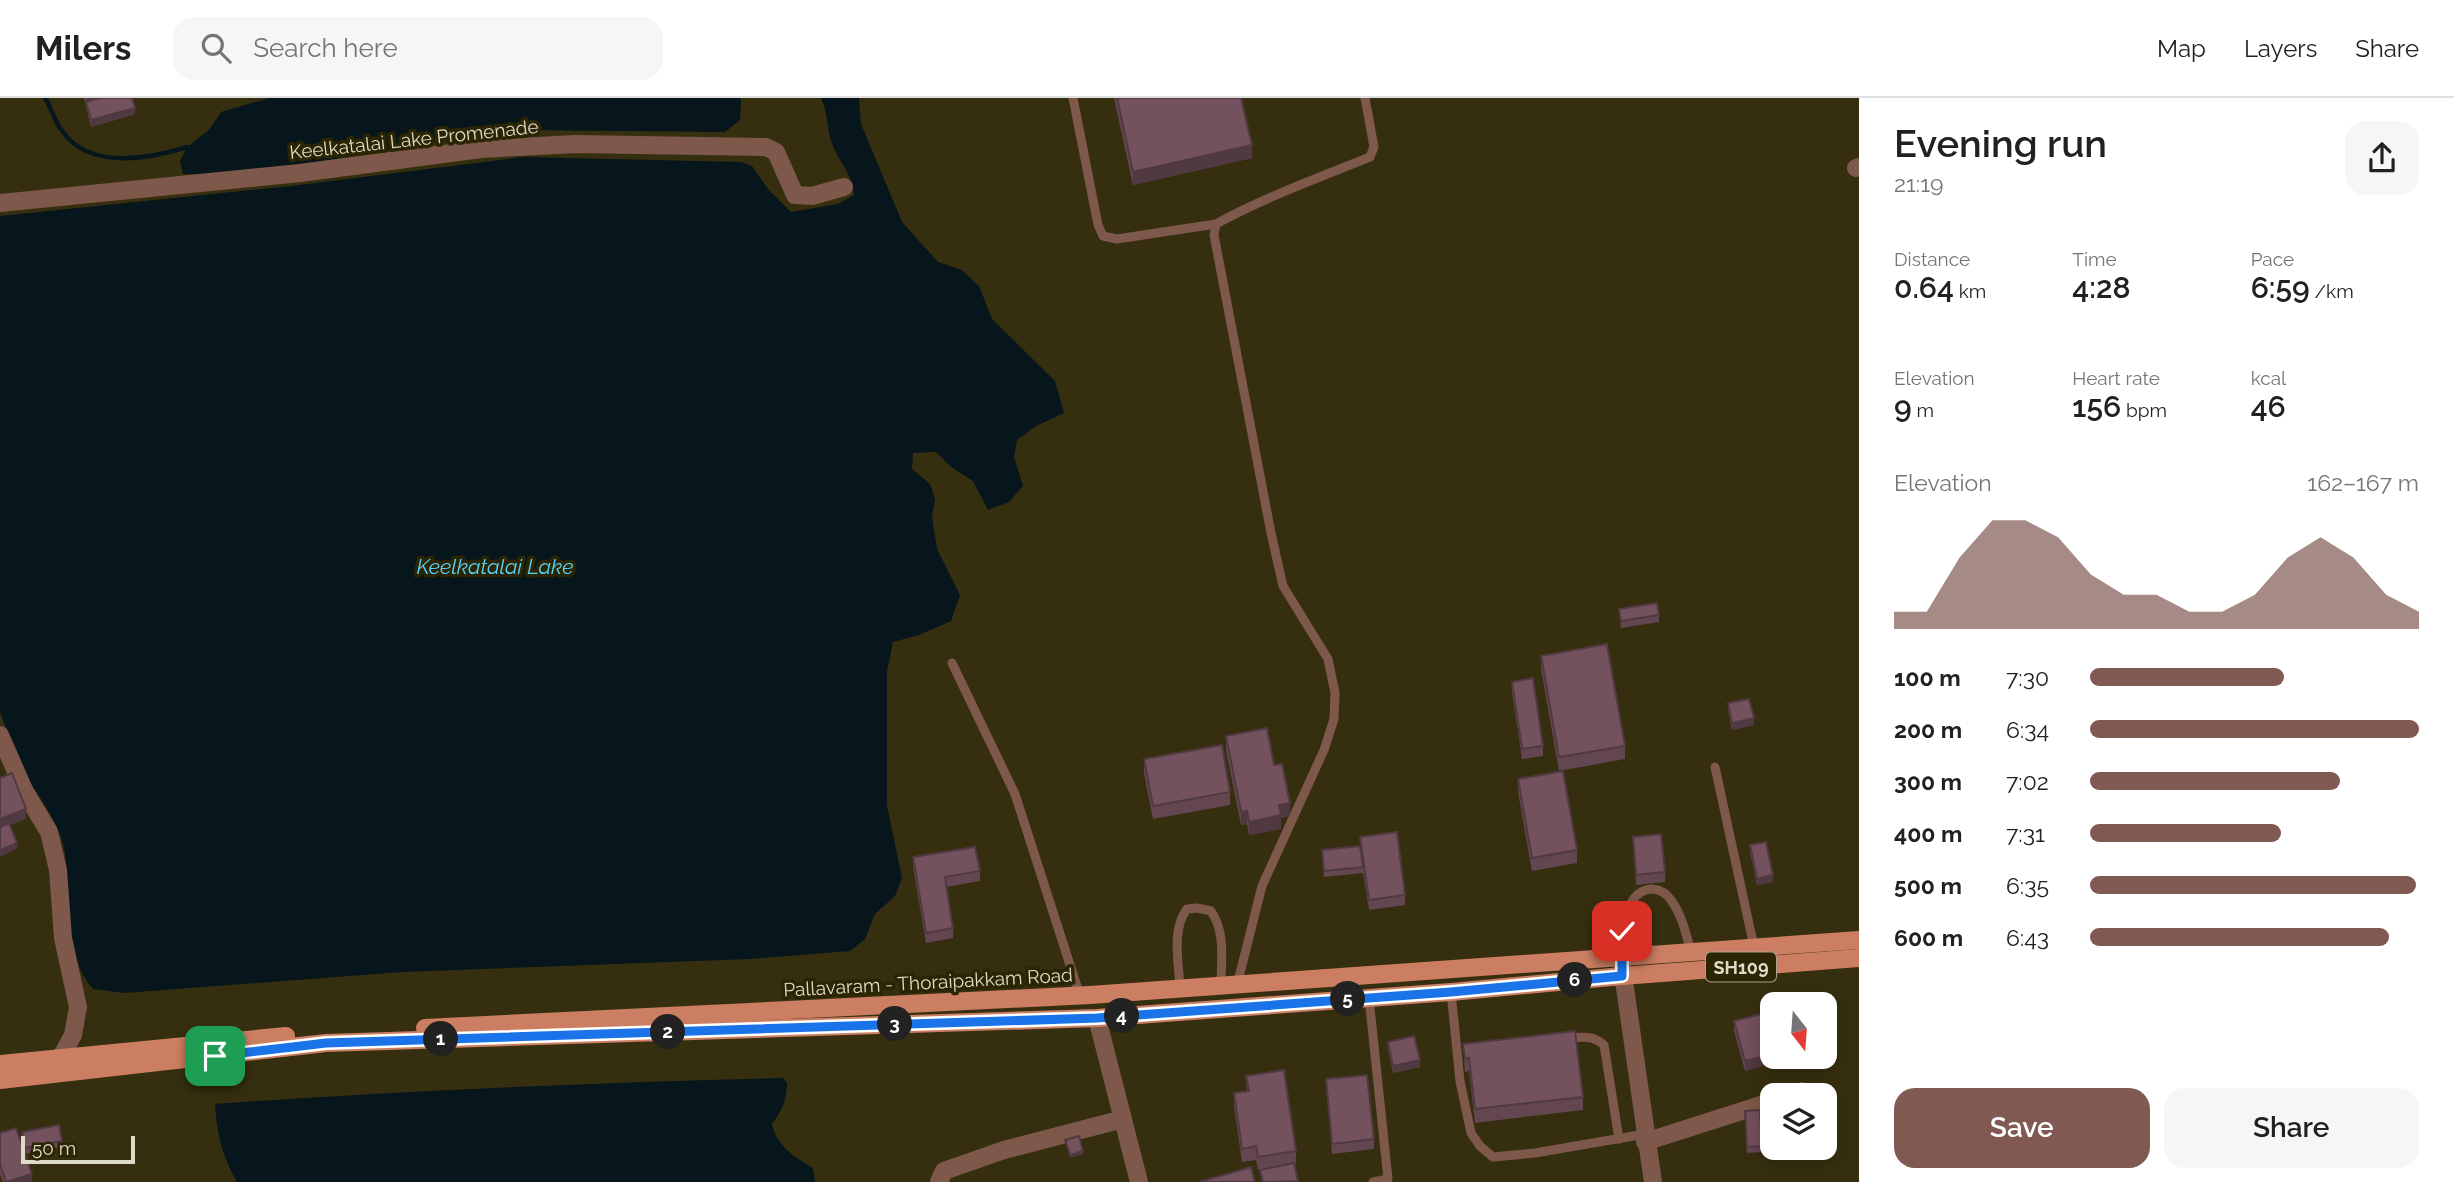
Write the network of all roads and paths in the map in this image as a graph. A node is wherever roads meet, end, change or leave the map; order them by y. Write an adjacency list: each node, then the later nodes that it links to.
1 (1073, 98): 5 (lane)
2 (1365, 98): 5 (lane)
3 (844, 187): 4 (street, Keelkatalai Lake Promenade)
4 (0, 202)
5 (1216, 224): 15 (lane)
6 (952, 663): 18 (lane)
7 (0, 736): 26 (street)
8 (1715, 767): 10 (lane)
9 (1859, 940): 10 (main road, Pallavaram - Thoraipakkam Road / SH109)
10 (1754, 947): 11 (main road, Pallavaram - Thoraipakkam Road / SH109)
11 (1691, 951): 12 (main road, Pallavaram - Thoraipakkam Road / SH109); 12 (lane)
12 (1621, 957): 14 (street); 15 (main road, Pallavaram - Thoraipakkam Road / SH109)
13 (1859, 958): 14 (main road, Pallavaram - Thoraipakkam Road / SH109)
14 (1622, 976): 17 (main road, Pallavaram - Thoraipakkam Road / SH109); 31 (street)
15 (1229, 985): 16 (main road, Pallavaram - Thoraipakkam Road / SH109); 16 (lane)
16 (1180, 989): 18 (main road, Pallavaram - Thoraipakkam Road / SH109)
17 (1451, 992): 19 (main road, Pallavaram - Thoraipakkam Road / SH109); 24 (lane)
18 (1080, 996): 23 (main road, Pallavaram - Thoraipakkam Road / SH109)
19 (1369, 998): 20 (main road, Pallavaram - Thoraipakkam Road / SH109); 35 (lane)
20 (1097, 1018): 23 (main road, Pallavaram - Thoraipakkam Road / SH109); 30 (street)
21 (1558, 1039): 32 (lane)
22 (1469, 1048): 24 (lane)
23 (213, 1049): 25 (main road, Pallavaram - Thoraipakkam Road / SH109)
24 (1457, 1049): 32 (lane)
25 (170, 1054): 26 (main road, Pallavaram - Thoraipakkam Road / SH109); 28 (main road, Pallavaram - Thoraipakkam Road / SH109)
26 (60, 1059): 27 (main road, Pallavaram - Thoraipakkam Road / SH109)
27 (0, 1064)
28 (0, 1080)
29 (1760, 1105): 31 (street)
30 (1123, 1119): 33 (street); 34 (street)
31 (1645, 1138): 32 (lane); 36 (street)
32 (1619, 1139)
33 (939, 1182)
34 (1139, 1182)
35 (1373, 1182)
36 (1653, 1182)

